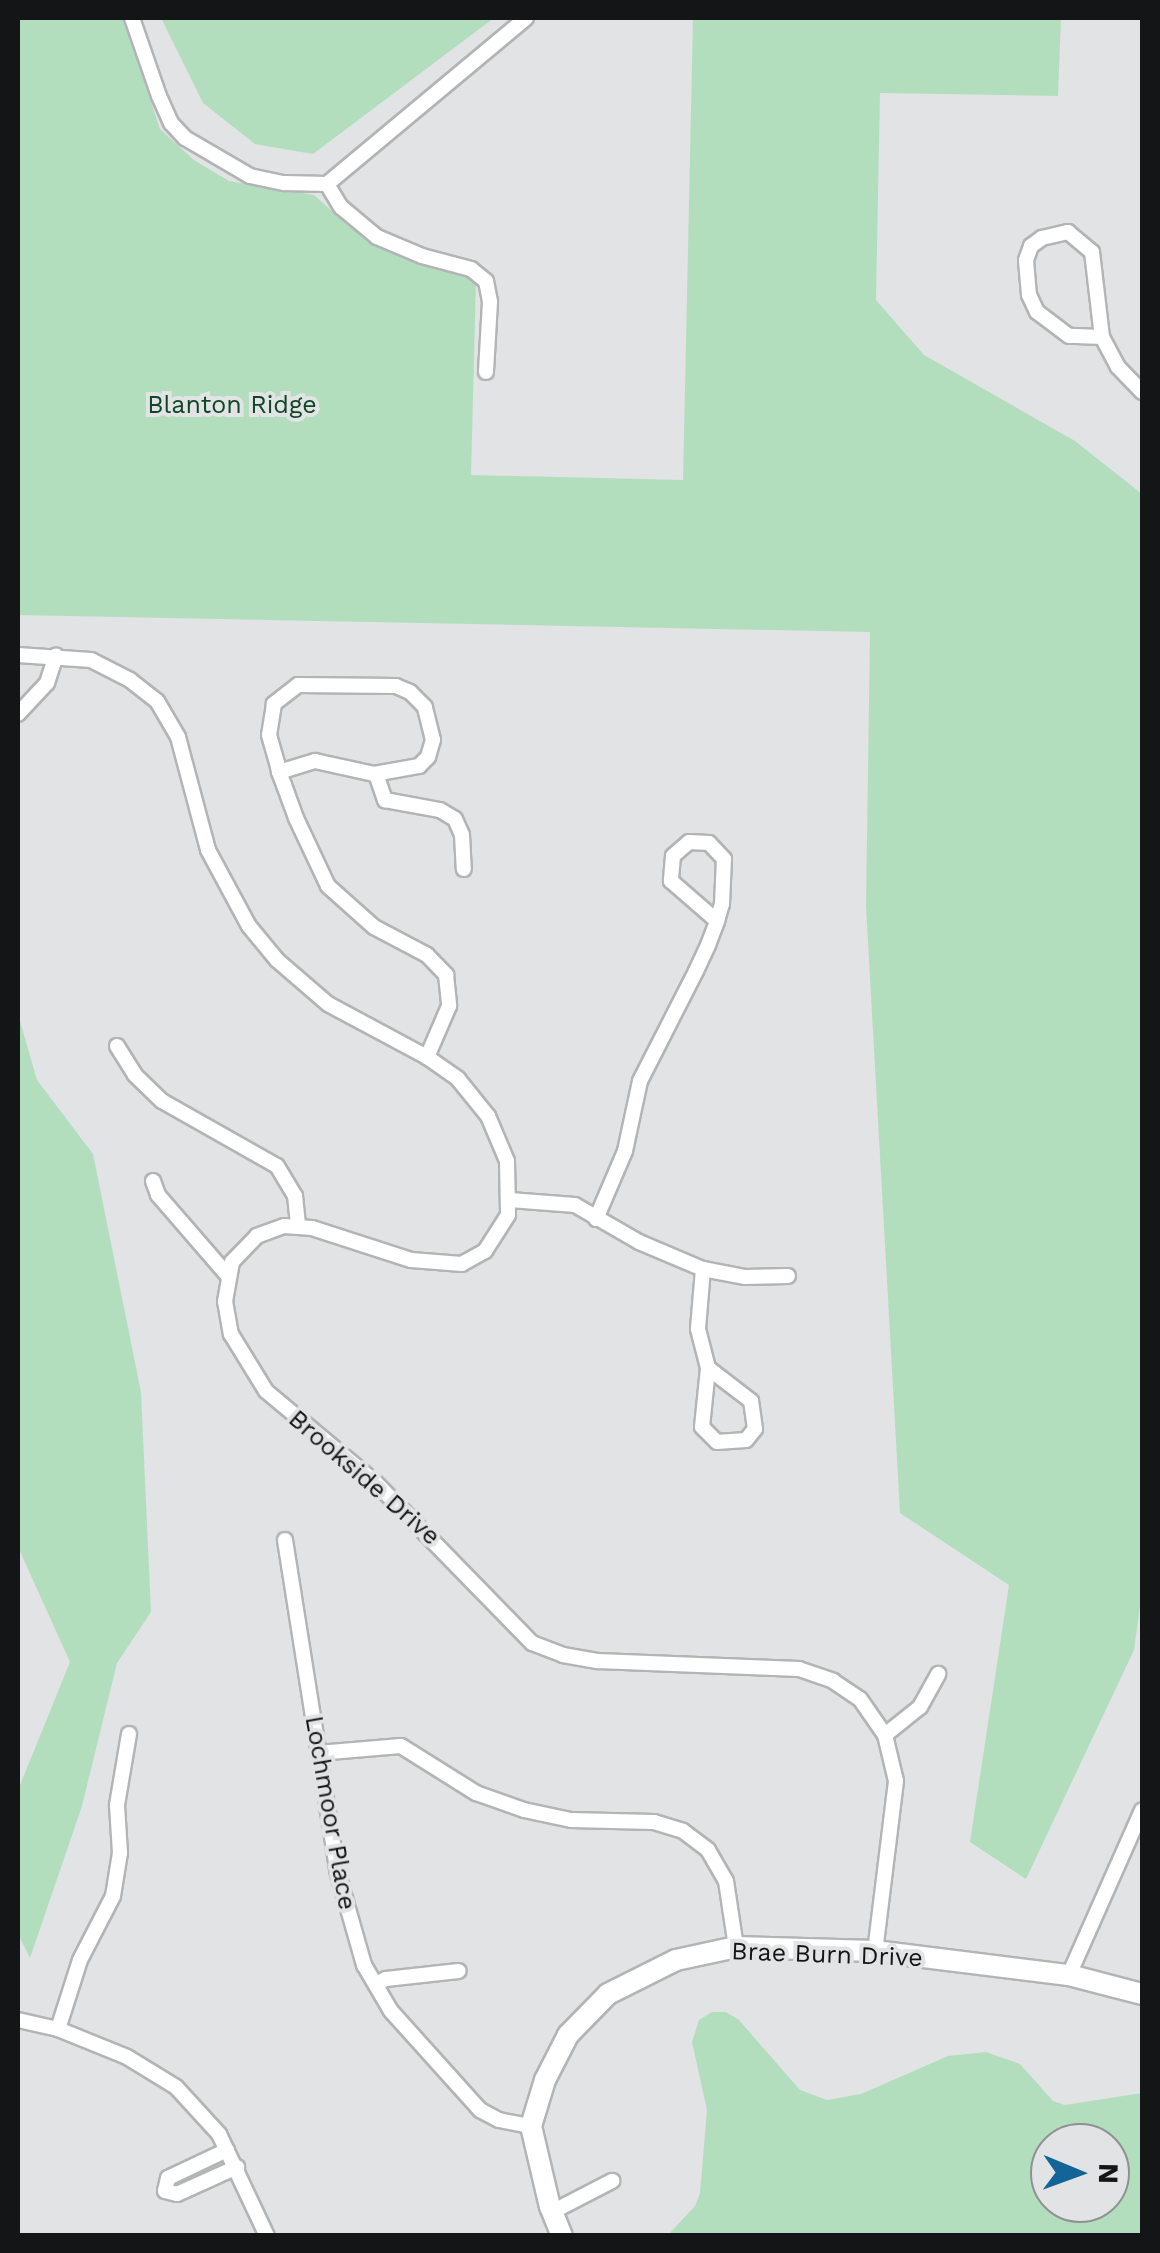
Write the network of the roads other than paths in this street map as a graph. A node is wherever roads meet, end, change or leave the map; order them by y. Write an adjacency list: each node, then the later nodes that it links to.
1 (132, 18): 3 (street)
2 (526, 18): 3 (street)
3 (327, 184): 5 (street)
4 (1102, 337): 4 (street); 6 (street)
5 (486, 372)
6 (1142, 392)
7 (18, 655): 8 (street)
8 (56, 655): 9 (street); 15 (street)
9 (18, 714)
10 (279, 772): 11 (street); 11 (street); 15 (street)
11 (376, 774): 12 (street)
12 (464, 869)
13 (717, 921): 13 (street); 18 (street)
14 (117, 1046): 19 (street)
15 (428, 1056): 17 (street)
16 (154, 1180): 22 (street)
17 (510, 1200): 18 (street); 19 (street)
18 (596, 1219): 20 (street)
19 (298, 1227): 22 (street)
20 (703, 1269): 21 (street); 23 (street)
21 (788, 1276)
22 (229, 1277): 27 (street, Brookside Drive)
23 (708, 1368): 23 (street)
24 (285, 1540): 28 (street, Lochmoor Place)
25 (938, 1674): 27 (street)
26 (129, 1734): 37 (street)
27 (885, 1736): 31 (street, Brookside Drive)
28 (318, 1753): 30 (street); 34 (street, Lochmoor Place)
29 (1142, 1810): 33 (street)
30 (736, 1947): 31 (street, Brae Burn Drive); 38 (street, Brae Burn Drive)
31 (875, 1951): 33 (street, Brae Burn Drive)
32 (459, 1971): 34 (street)
33 (1068, 1975): 35 (street, Brae Burn Drive)
34 (376, 1984): 38 (street, Lochmoor Place)
35 (1142, 1994)
36 (18, 2020): 37 (street)
37 (58, 2029): 39 (street)
38 (531, 2126): 42 (street)
39 (228, 2150): 40 (street); 40 (street)
40 (236, 2167): 43 (street)
41 (612, 2182): 42 (street)
42 (552, 2212): 44 (street)
43 (267, 2236)
44 (562, 2236)

